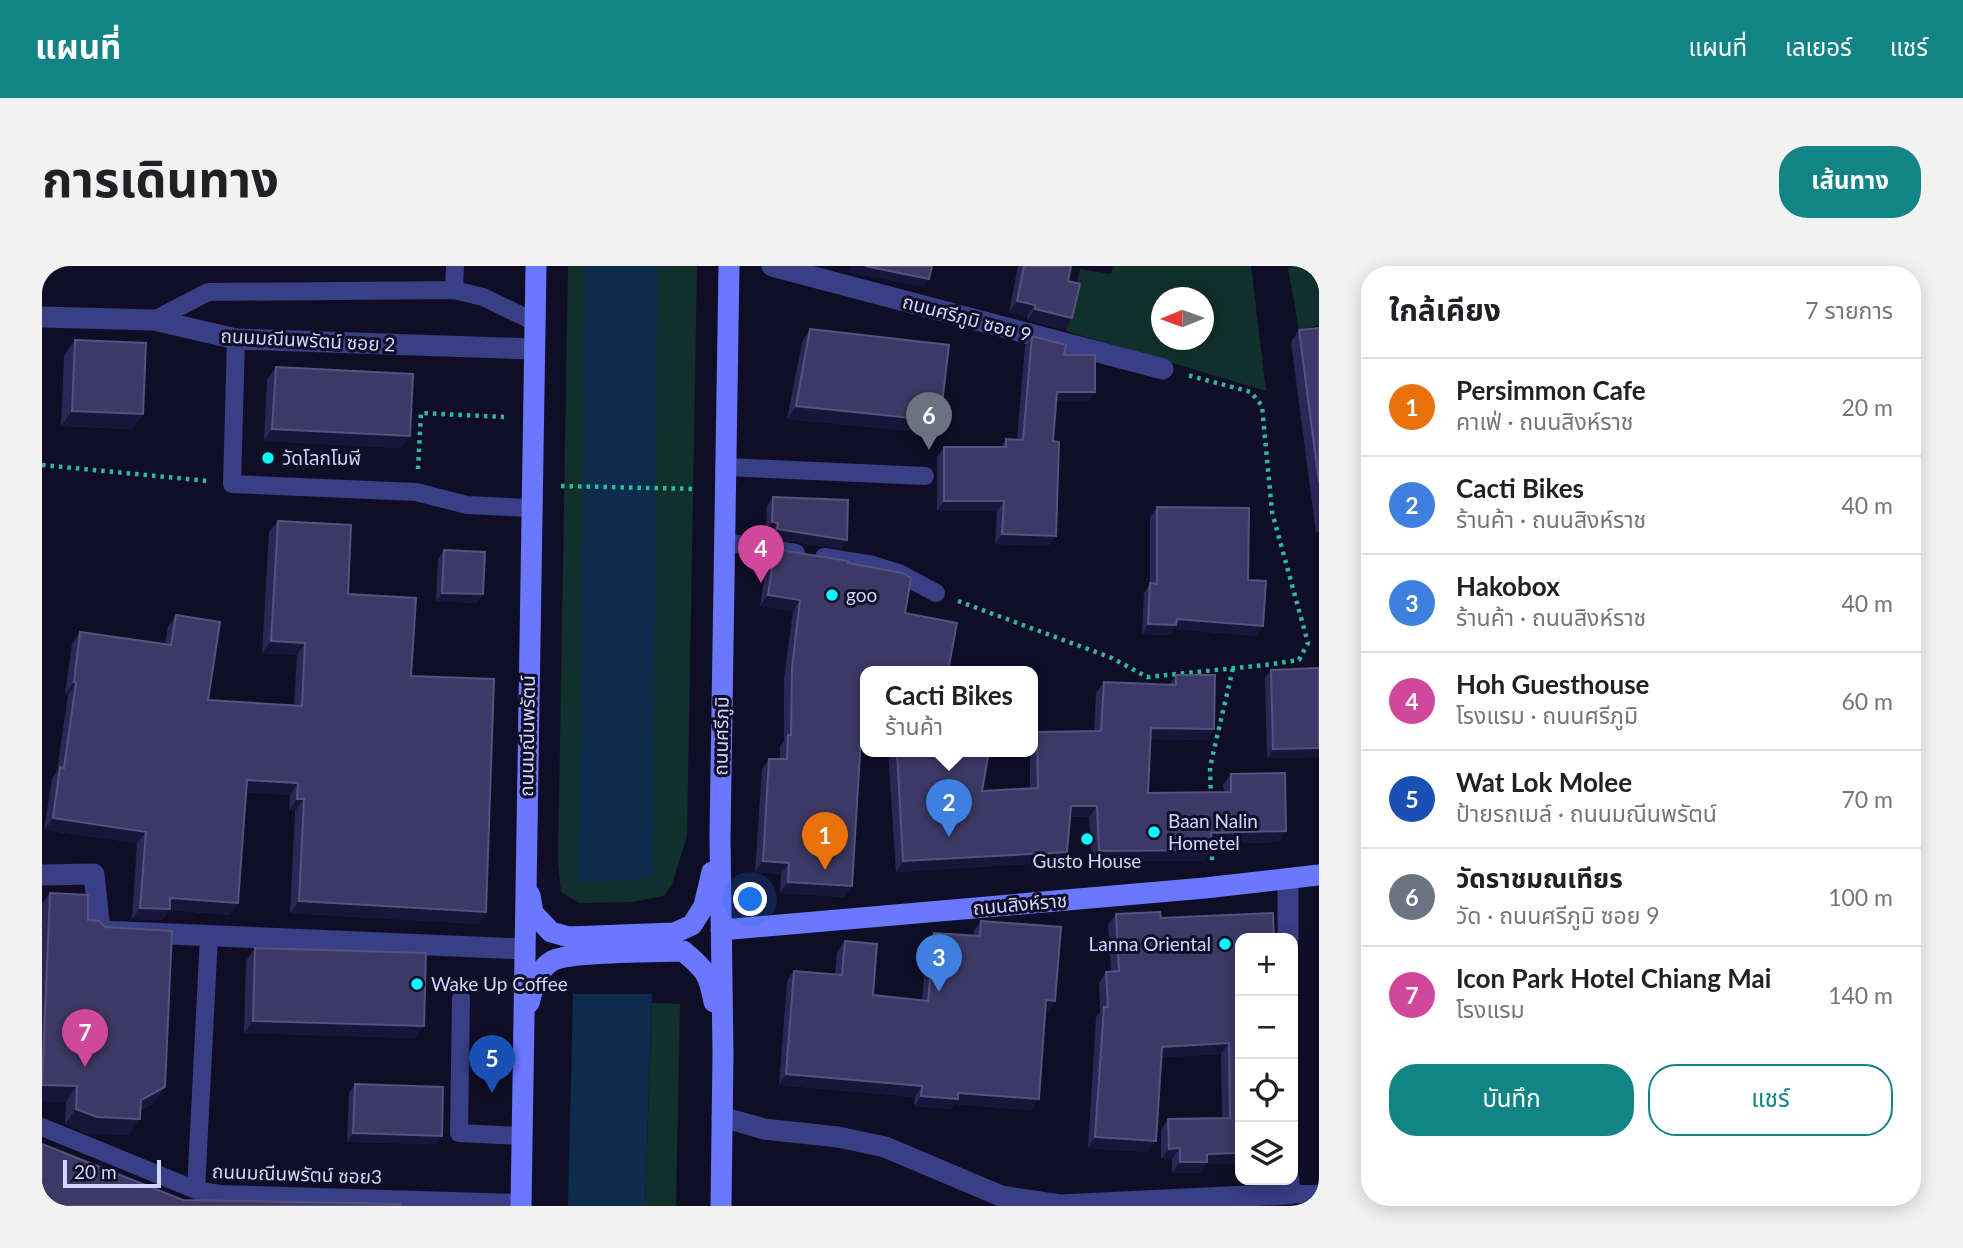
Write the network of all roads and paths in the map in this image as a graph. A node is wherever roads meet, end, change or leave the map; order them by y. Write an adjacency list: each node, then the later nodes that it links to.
1 (455, 266): 5 (lane)
2 (536, 266): 8 (main road, ถนนมณีนพรัตน์)
3 (729, 266): 14 (main road, ถนนศรีภูมิ)
4 (772, 266): 11 (street, ถนนศรีภูมิ ซอย 9)
5 (454, 290): 7 (lane); 8 (lane)
6 (42, 317): 7 (street, ถนนมณีนพรัตน์ ซอย 2)
7 (154, 320): 9 (street, ถนนมณีนพรัตน์ ซอย 2)
8 (535, 322): 10 (main road, ถนนมณีนพรัตน์)
9 (236, 340): 10 (street, ถนนมณีนพรัตน์ ซอย 2); 16 (lane)
10 (534, 349): 20 (main road, ถนนมณีนพรัตน์)
11 (1163, 369): 23 (path)
12 (504, 417): 19 (path)
13 (42, 465): 16 (path)
14 (726, 467): 15 (lane); 21 (main road, ถนนศรีภูมิ)
15 (925, 476)
16 (232, 484): 19 (lane)
17 (561, 486): 18 (path)
18 (697, 489)
19 (416, 492): 20 (lane)
20 (531, 508): 27 (main road, ถนนมณีนพรัตน์)
21 (724, 542): 22 (lane); 26 (main road, ถนนศรีภูมิ)
22 (936, 593): 23 (path)
23 (1233, 668): 24 (path)
24 (1211, 806)
25 (1212, 832): 31 (path)
26 (720, 836): 32 (main road, ถนนศรีภูมิ); 35 (main road)
27 (526, 862): 36 (main road); 37 (main road, ถนนมณีนพรัตน์)
28 (42, 875): 34 (street)
29 (1319, 875): 30 (main road, ถนนสิงห์ราช)
30 (1288, 879): 31 (main road, ถนนสิงห์ราช); 33 (street)
31 (1205, 888): 32 (main road, ถนนสิงห์ราช)
32 (721, 930): 40 (main road, ถนนศรีภูมิ)
33 (1288, 933)
34 (209, 936): 37 (street); 45 (lane)
35 (679, 942): 36 (main road); 40 (main road)
36 (573, 946): 39 (main road)
37 (524, 949): 39 (main road, ถนนมณีนพรัตน์)
38 (461, 998): 43 (lane)
39 (523, 1025): 43 (main road, ถนนมณีนพรัตน์)
40 (723, 1054): 41 (main road, ถนนศรีภูมิ)
41 (722, 1117): 44 (street); 48 (main road, ถนนศรีภูมิ)
42 (42, 1127): 45 (lane, ถนนมณีนพรัตน์ ซอย3)
43 (522, 1136): 47 (main road, ถนนมณีนพรัตน์)
44 (1289, 1187): 46 (lane)
45 (196, 1190): 47 (lane, ถนนมณีนพรัตน์ ซอย3)
46 (1319, 1194)
47 (521, 1204)
48 (721, 1206)

